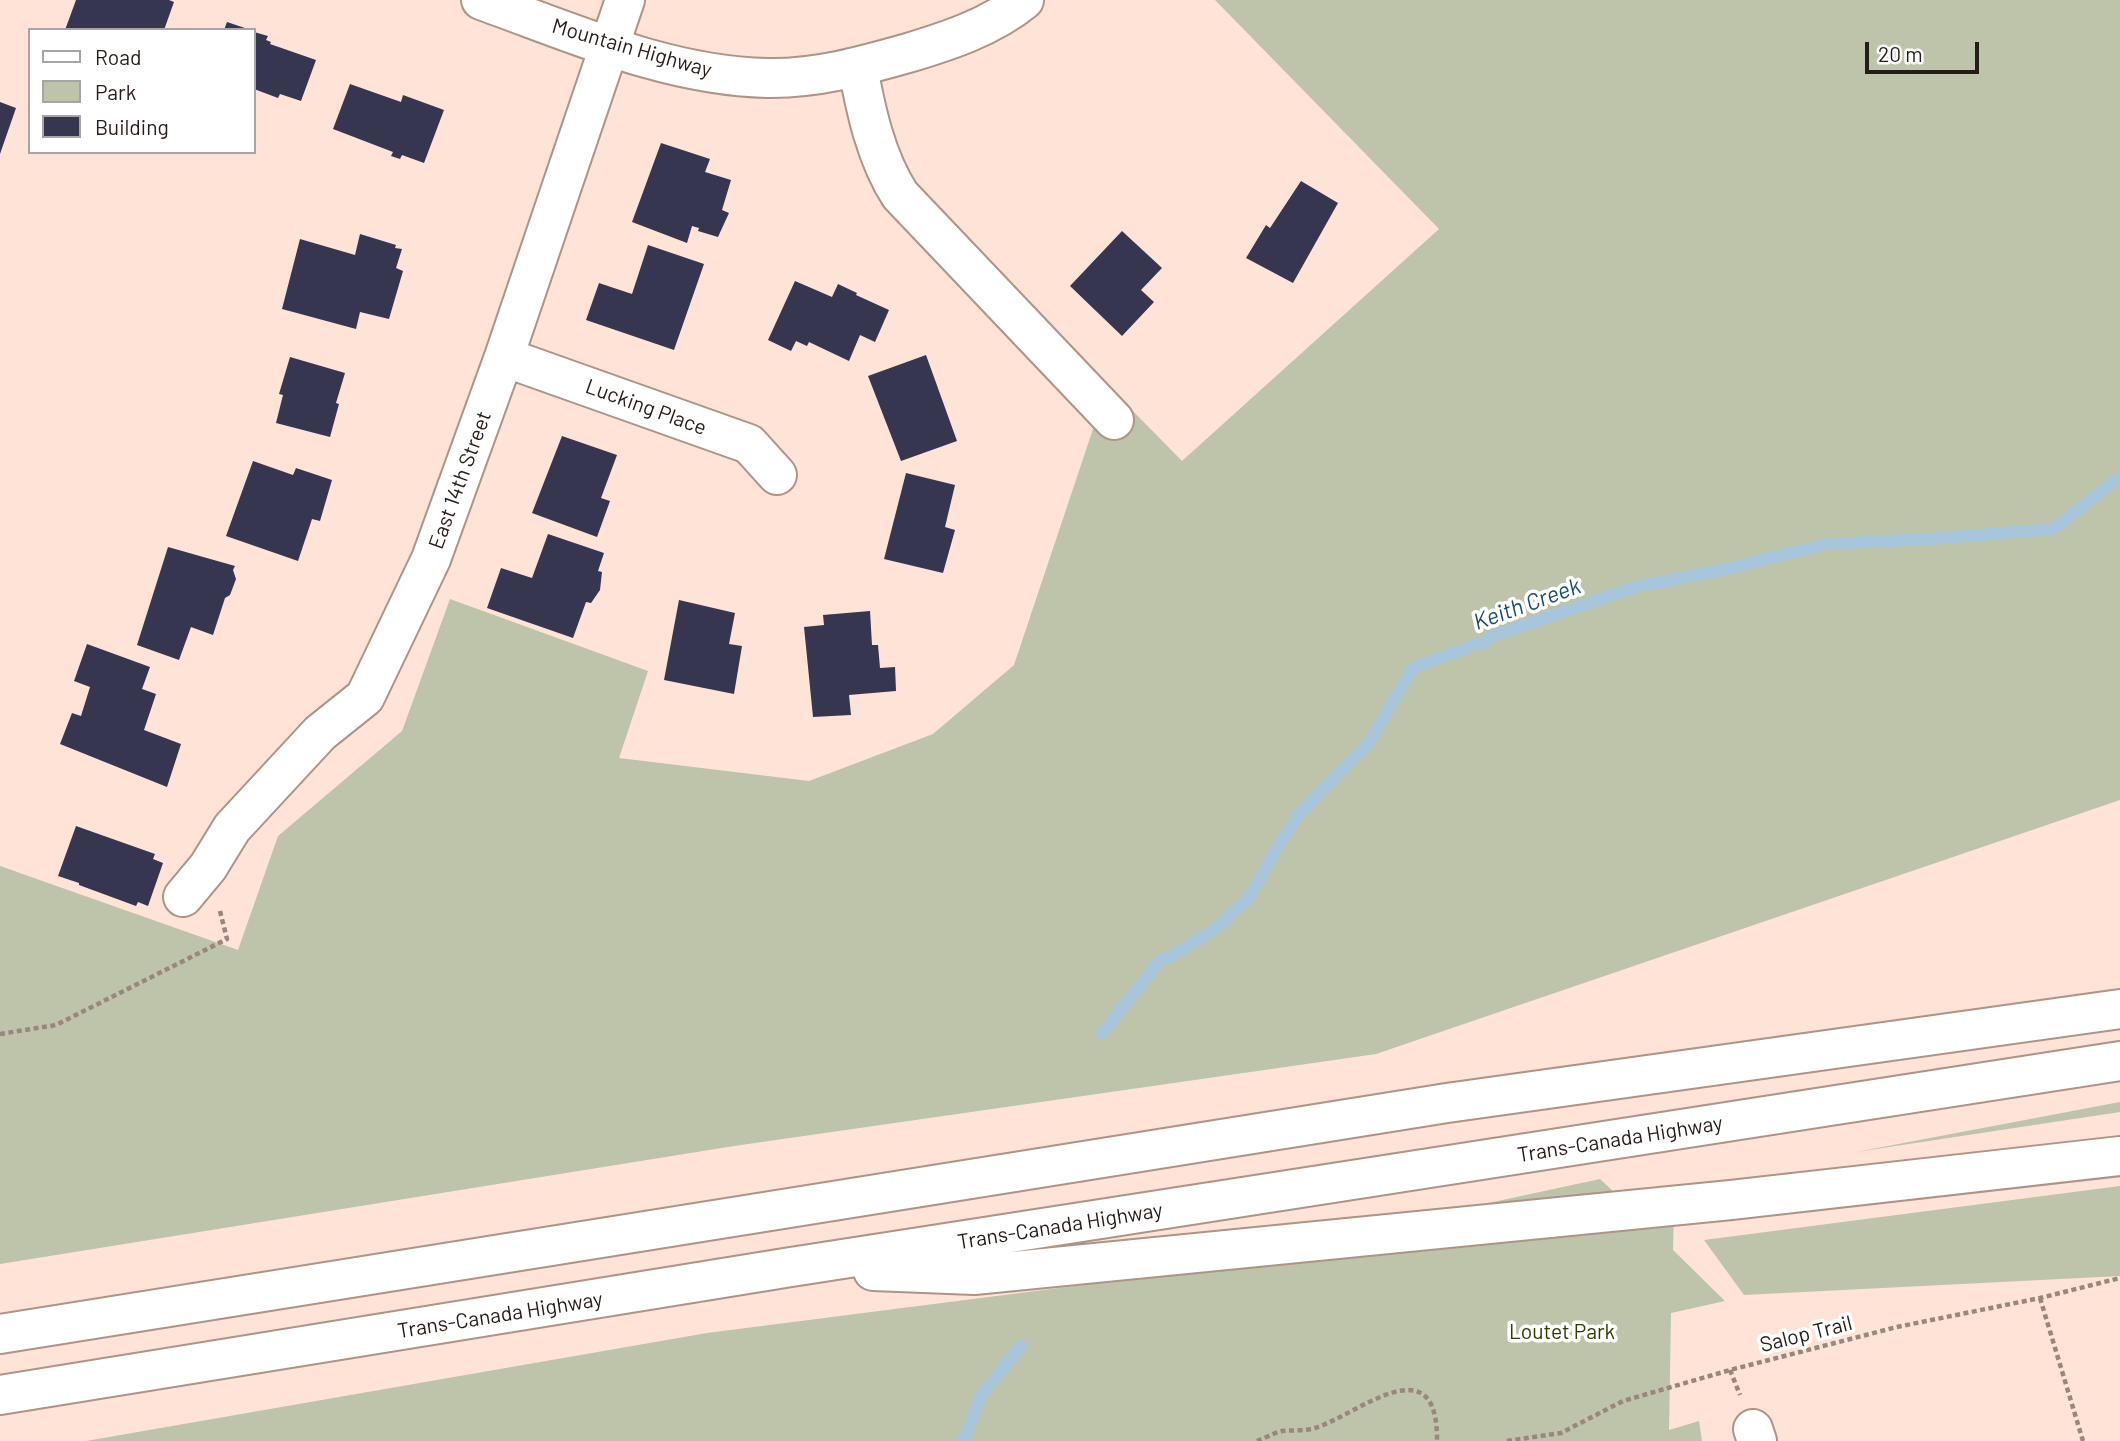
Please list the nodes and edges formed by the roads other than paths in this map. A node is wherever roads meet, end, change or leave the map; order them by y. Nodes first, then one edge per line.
1 (481, 0) edge
2 (625, 0) edge
3 (1024, 0) edge
4 (611, 46) junction
5 (858, 68) junction
6 (504, 357) junction
7 (1114, 420) dead end
8 (776, 475) dead end
9 (183, 897) dead end
10 (2120, 1009) edge
11 (2120, 1062) edge
12 (2120, 1156) edge
13 (791, 1267) junction
14 (0, 1334) edge
15 (0, 1395) edge

1 - 4 main road, Mountain Highway
2 - 4 main road, East 14th Street
3 - 5 main road, Mountain Highway
4 - 5 main road, Mountain Highway
4 - 6 main road, East 14th Street
5 - 7 main road
6 - 8 main road, Lucking Place
6 - 9 main road, East 14th Street
10 - 14 main road
11 - 13 main road, Trans-Canada Highway
12 - 13 main road
13 - 15 main road, Trans-Canada Highway

